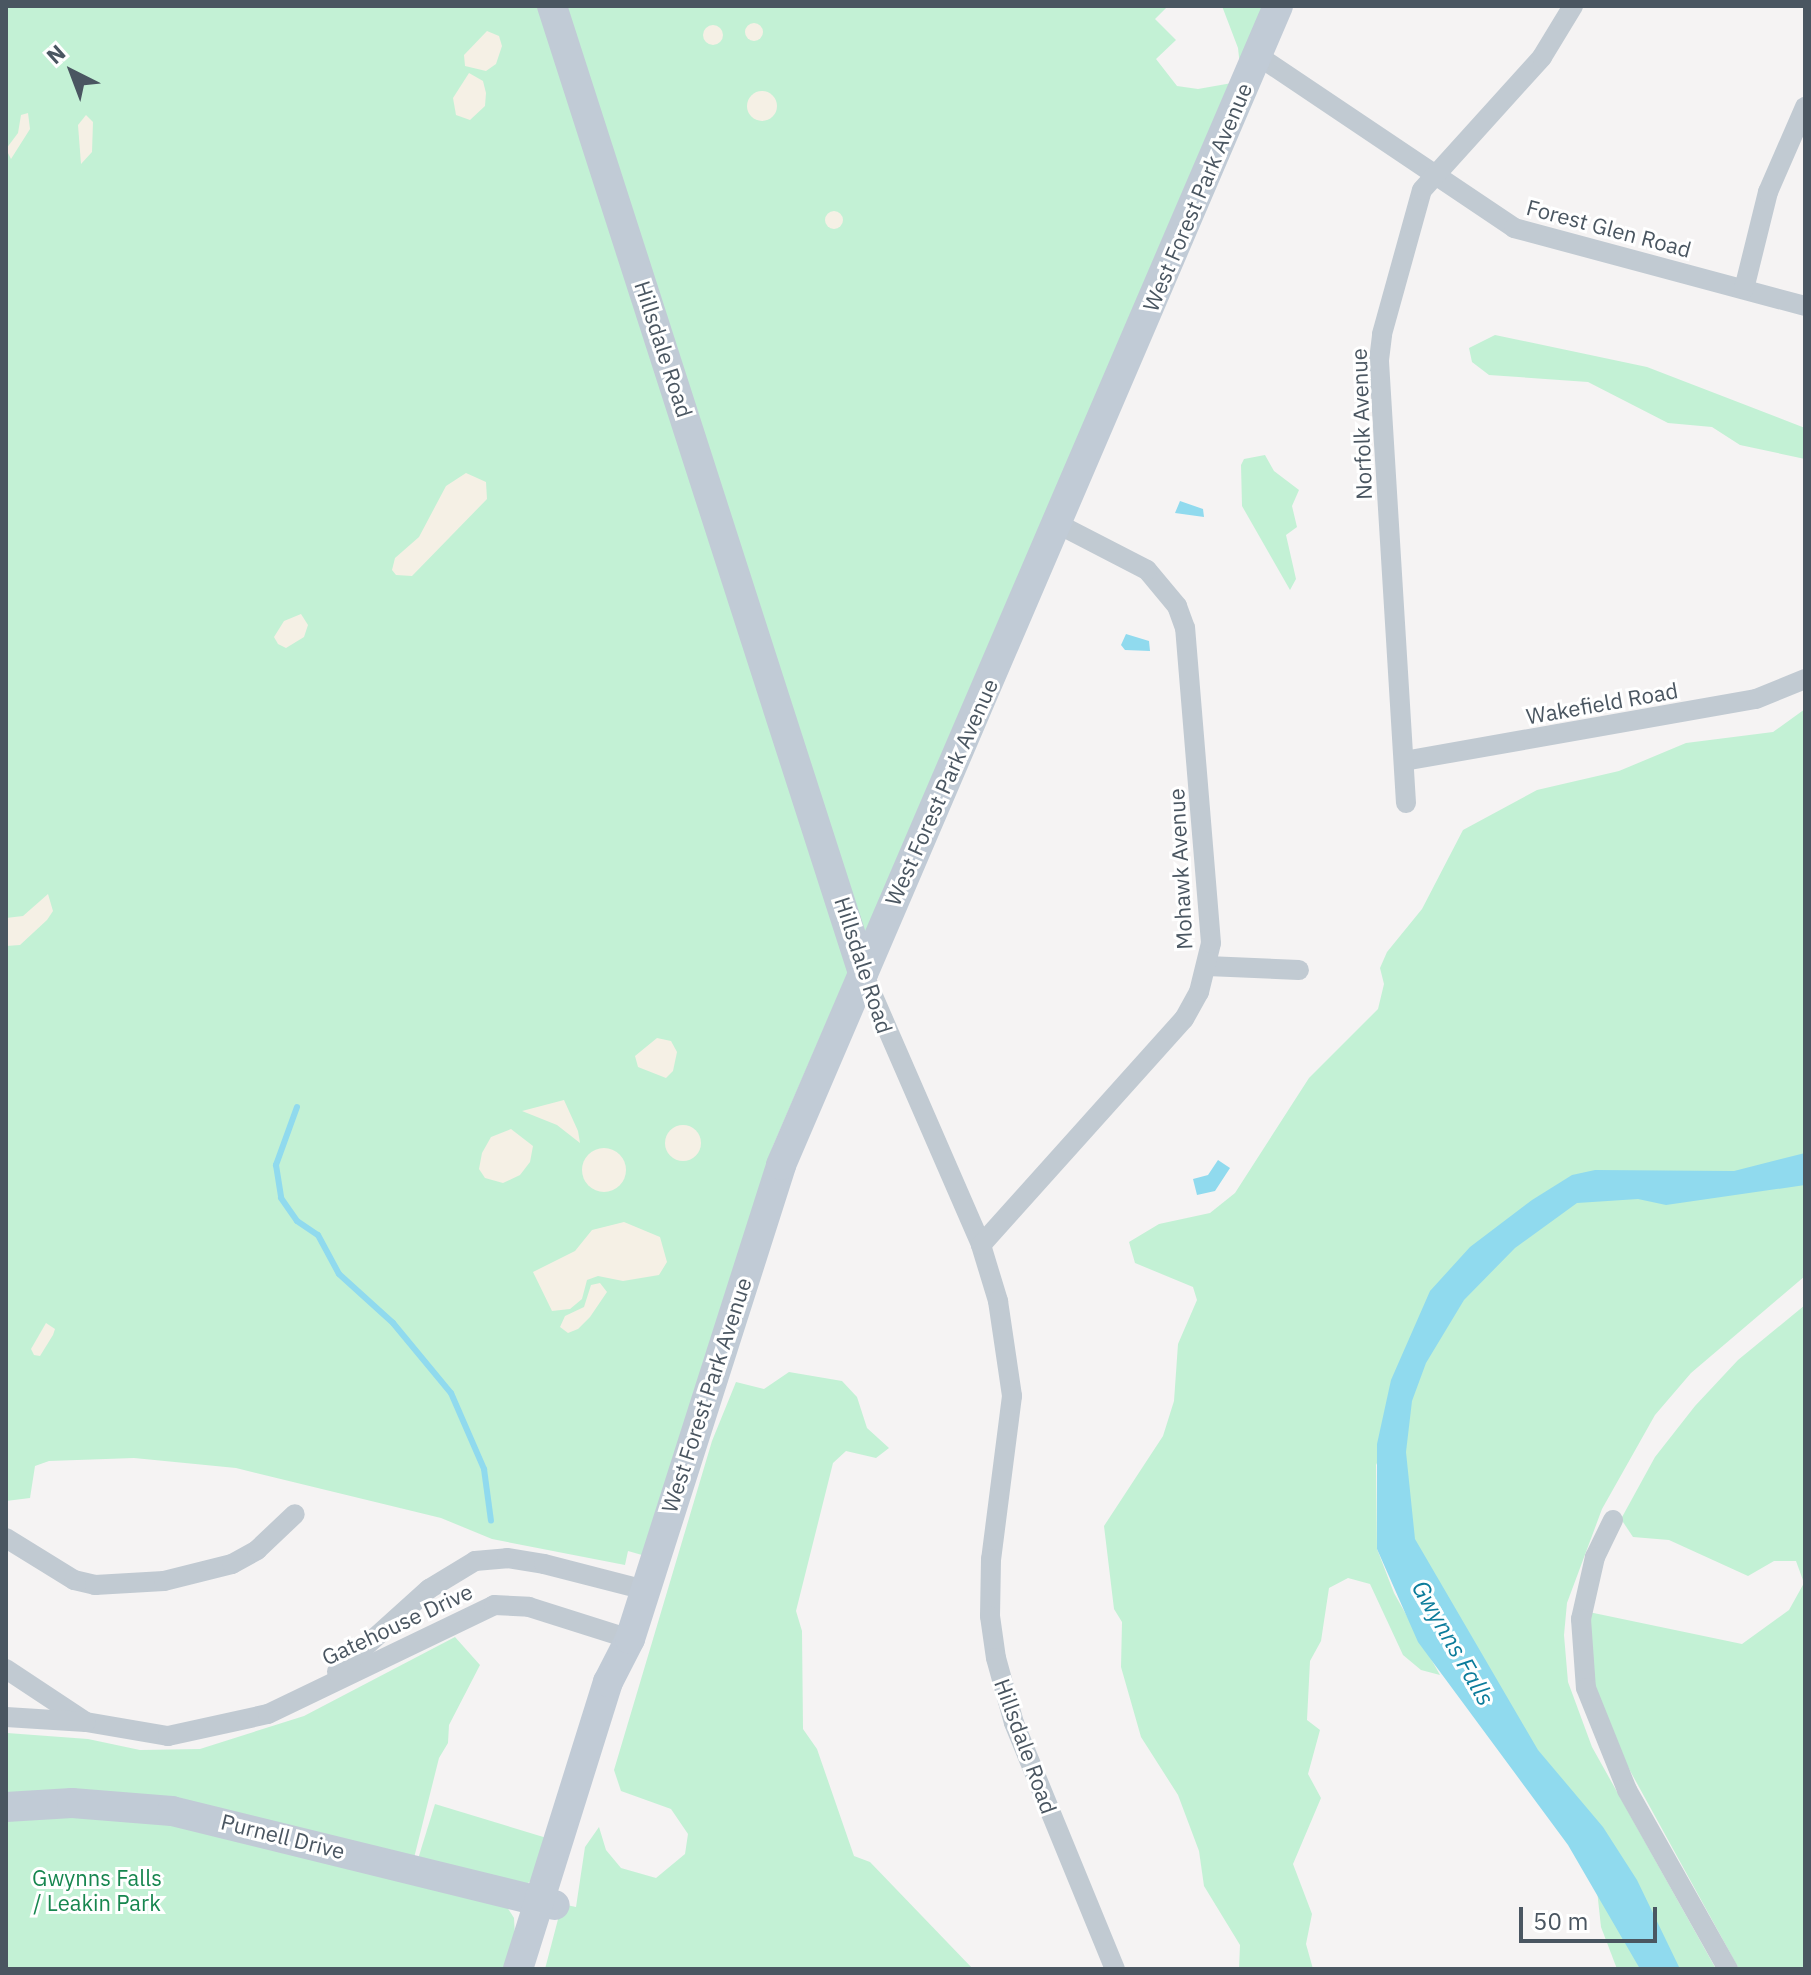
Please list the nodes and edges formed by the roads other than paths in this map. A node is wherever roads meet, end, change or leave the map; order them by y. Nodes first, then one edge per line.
1 (552, 6) edge
2 (1278, 6) edge
3 (1573, 6) edge
4 (1257, 55) junction
5 (1805, 107) edge
6 (1432, 174) junction
7 (1744, 289) junction
8 (1805, 306) edge
9 (1058, 524) junction
10 (1805, 679) edge
11 (1404, 761) junction
12 (1406, 803) dead end
13 (1207, 966) junction
14 (1299, 970) dead end
15 (863, 973) junction
16 (981, 1245) junction
17 (295, 1514) dead end
18 (1613, 1520) dead end
19 (6, 1538) edge
20 (645, 1590) junction
21 (630, 1639) junction
22 (6, 1669) edge
23 (323, 1686) junction
24 (6, 1717) edge
25 (86, 1722) junction
26 (6, 1807) edge
27 (547, 1903) junction
28 (518, 1969) edge
29 (537, 1969) edge
30 (1115, 1969) edge
31 (1728, 1969) edge

1 - 15 main road, Hillsdale Road
2 - 4 main road, West Forest Park Avenue
3 - 6 street, Norfolk Avenue
4 - 6 street, Forest Glen Road
4 - 9 main road, West Forest Park Avenue
5 - 7 street
6 - 7 street, Forest Glen Road
6 - 11 street, Norfolk Avenue
7 - 8 street, Forest Glen Road
9 - 13 street, Mohawk Avenue
9 - 15 main road, West Forest Park Avenue
10 - 11 street, Wakefield Road
11 - 12 street, Norfolk Avenue
13 - 14 street
13 - 16 street, Mohawk Avenue
15 - 16 street, Hillsdale Road
15 - 20 main road, West Forest Park Avenue
16 - 30 street, Hillsdale Road
17 - 19 street
18 - 31 street
20 - 21 main road, West Forest Park Avenue
20 - 23 street, Gatehouse Drive
21 - 23 street, Gatehouse Drive
21 - 27 main road, West Forest Park Avenue
22 - 25 street, Gatehouse Drive
23 - 25 street, Gatehouse Drive
24 - 25 street, Gatehouse Drive
26 - 27 main road, Purnell Drive
27 - 28 main road, West Forest Park Avenue
27 - 29 main road, West Forest Park Avenue

